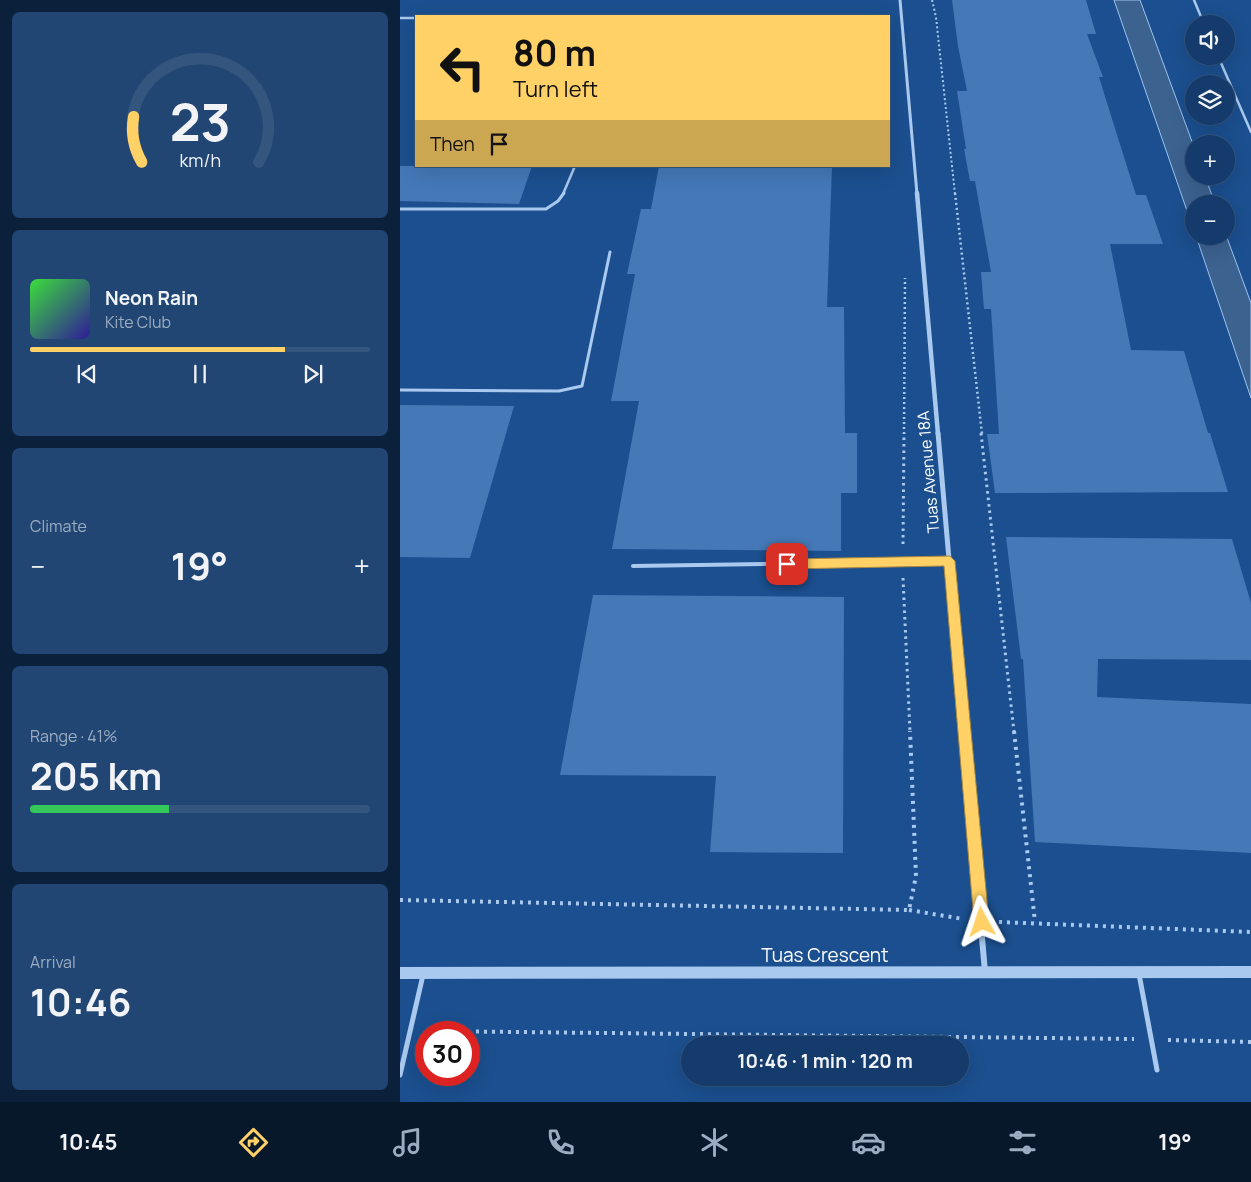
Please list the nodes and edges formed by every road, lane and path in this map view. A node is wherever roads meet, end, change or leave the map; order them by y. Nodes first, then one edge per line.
1 (900, 0) edge
2 (932, 0) edge
3 (1194, 0) edge
4 (1200, 15) edge
5 (400, 18) edge
6 (415, 18) edge
7 (1222, 65) edge
8 (1251, 132) edge
9 (575, 167) edge
10 (400, 209) edge
11 (610, 252) dead end
12 (905, 275) dead end
13 (400, 390) edge
14 (950, 561) junction
15 (903, 563) junction
16 (633, 566) dead end
17 (400, 900) edge
18 (909, 910) junction
19 (982, 922) junction
20 (1034, 922) junction
21 (1251, 932) edge
22 (985, 972) junction
23 (1139, 972) junction
24 (1251, 972) edge
25 (400, 973) edge
26 (423, 973) junction
27 (411, 1031) junction
28 (1152, 1039) junction
29 (1251, 1042) edge
30 (1157, 1070) dead end
31 (400, 1075) edge

1 - 14 street, Tuas Avenue 18A
2 - 20 path
3 - 4 lane
5 - 6 lane
7 - 8 lane
9 - 10 lane
11 - 13 lane
12 - 15 path
14 - 15 lane
14 - 19 street, Tuas Avenue 18A
15 - 16 lane
15 - 18 path
17 - 18 path
18 - 19 path
19 - 20 path
19 - 22 street, Tuas Avenue 18A
20 - 21 path
22 - 23 street, Tuas Crescent
22 - 26 street, Tuas Crescent
23 - 24 street, Tuas Crescent
23 - 28 lane
25 - 26 street, Tuas Crescent
26 - 27 lane
27 - 28 path
27 - 31 lane
28 - 29 path
28 - 30 lane

